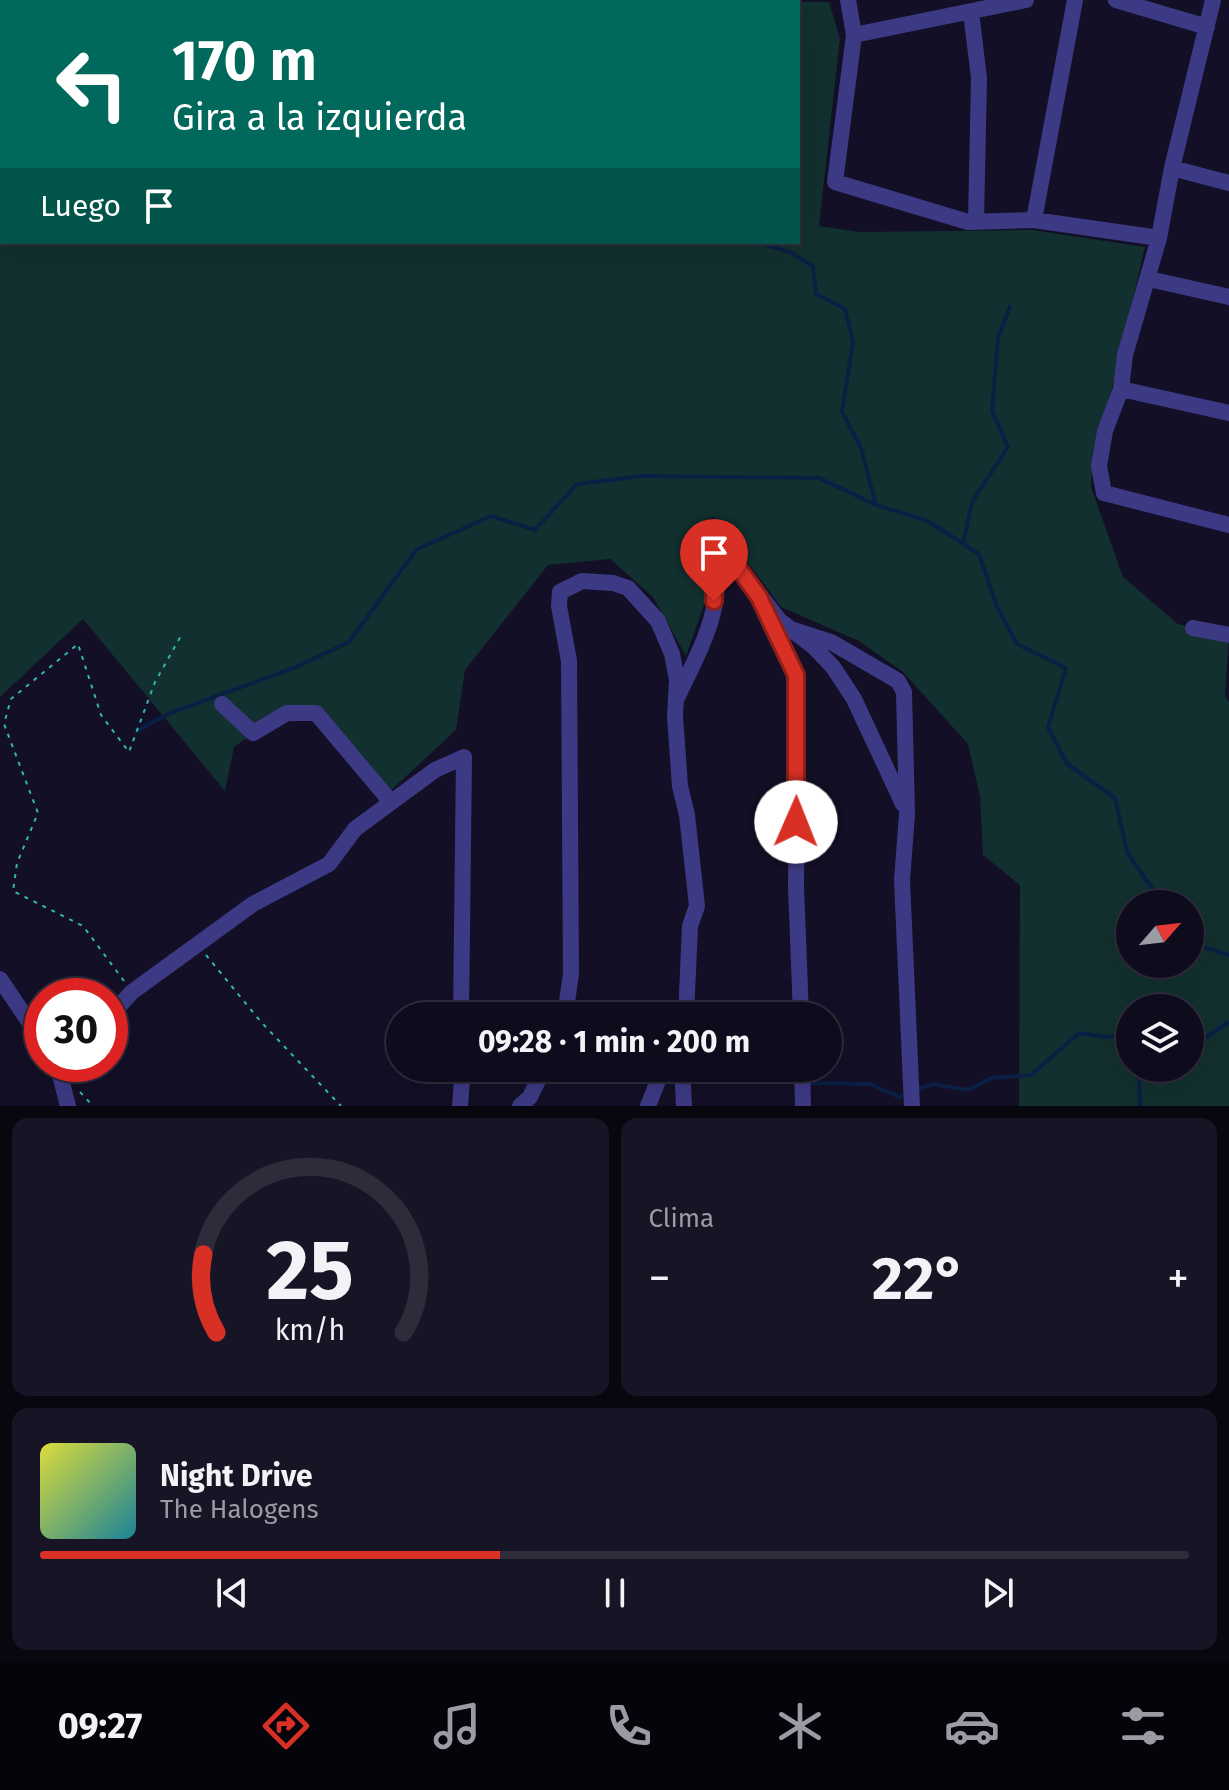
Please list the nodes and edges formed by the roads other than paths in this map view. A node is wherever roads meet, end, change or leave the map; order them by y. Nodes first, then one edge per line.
1 (848, 0) edge
2 (1026, 0) edge
3 (1075, 0) edge
4 (1116, 0) edge
5 (1213, 0) edge
6 (971, 12) junction
7 (1207, 27) junction
8 (854, 35) junction
9 (1172, 168) junction
10 (1229, 183) edge
11 (1034, 220) junction
12 (976, 222) junction
13 (1159, 238) junction
14 (1149, 279) junction
15 (1229, 297) edge
16 (1121, 389) junction
17 (1229, 413) edge
18 (1229, 525) edge
19 (759, 597) junction
20 (1193, 628) dead end
21 (794, 630) junction
22 (1229, 635) edge
23 (676, 701) junction
24 (222, 704) dead end
25 (391, 802) junction
26 (907, 814) junction
27 (0, 979) edge
28 (128, 996) edge
29 (461, 1002) edge
30 (567, 1002) edge
31 (687, 1002) edge
32 (800, 1002) edge
33 (24, 1014) edge
34 (64, 1082) edge
35 (462, 1082) edge
36 (537, 1082) edge
37 (657, 1082) edge
38 (683, 1082) edge
39 (802, 1082) edge
40 (68, 1106) edge
41 (460, 1106) edge
42 (520, 1106) edge
43 (648, 1106) edge
44 (684, 1106) edge
45 (803, 1106) edge
46 (912, 1106) edge

1 - 8 street
2 - 6 street
3 - 11 street
4 - 7 street
5 - 7 street
6 - 8 street
6 - 12 street
7 - 9 street
8 - 12 street
9 - 10 street
9 - 13 street
11 - 12 street
11 - 13 street
13 - 14 street
14 - 15 street
14 - 16 street
16 - 17 street
16 - 18 street
19 - 21 street
19 - 23 street
19 - 32 street
20 - 22 street
21 - 26 street
21 - 26 street
23 - 30 street
23 - 31 street
24 - 25 street
25 - 28 street
25 - 29 street
26 - 46 street
27 - 33 street
34 - 40 street
35 - 41 street
36 - 42 street
37 - 43 street
38 - 44 street
39 - 45 street

